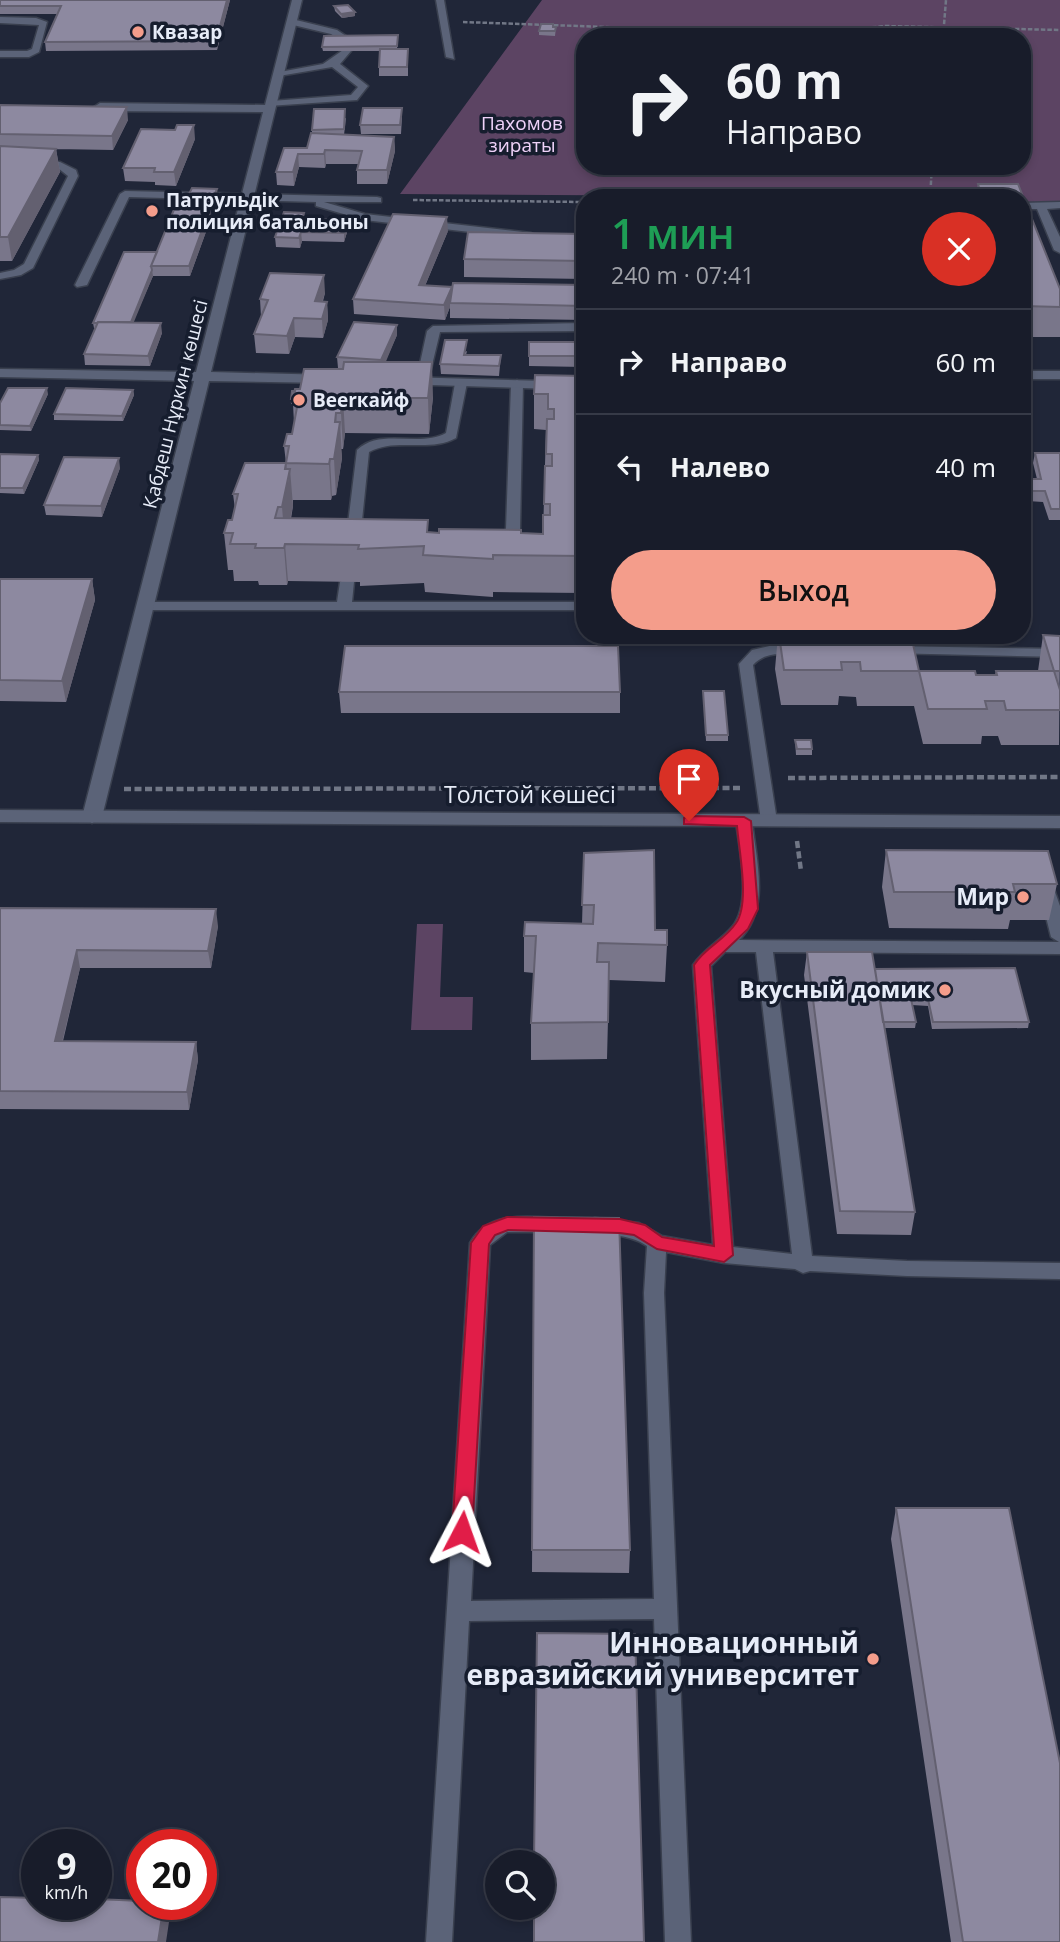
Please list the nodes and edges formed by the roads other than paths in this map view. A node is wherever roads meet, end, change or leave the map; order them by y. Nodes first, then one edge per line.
1 (297, 0) edge
2 (440, 0) edge
3 (0, 20) edge
4 (292, 22) junction
5 (347, 40) edge
6 (346, 51) edge
7 (0, 54) edge
8 (451, 57) dead end
9 (334, 64) junction
10 (279, 73) junction
11 (271, 106) junction
12 (81, 107) edge
13 (0, 163) edge
14 (247, 197) junction
15 (308, 198) junction
16 (377, 200) road end
17 (1041, 205) junction
18 (1060, 205) edge
19 (1031, 206) edge
20 (545, 237) edge
21 (1060, 250) edge
22 (0, 276) edge
23 (81, 285) dead end
24 (576, 327) edge
25 (0, 373) edge
26 (1031, 375) edge
27 (1060, 375) edge
28 (200, 376) junction
29 (352, 380) edge
30 (394, 381) edge
31 (422, 382) junction
32 (461, 383) junction
33 (517, 384) junction
34 (576, 386) edge
35 (477, 542) edge
36 (351, 556) edge
37 (347, 582) edge
38 (145, 606) junction
39 (344, 606) junction
40 (576, 606) edge
41 (813, 649) edge
42 (881, 650) edge
43 (1060, 653) edge
44 (0, 816) edge
45 (92, 817) junction
46 (744, 821) junction
47 (769, 821) junction
48 (1060, 822) edge
49 (1048, 893) edge
50 (1060, 937) edge
51 (724, 946) junction
52 (764, 946) junction
53 (1060, 948) edge
54 (657, 1243) junction
55 (724, 1255) junction
56 (803, 1265) junction
57 (1060, 1271) edge
58 (664, 1609) junction
59 (457, 1611) junction
60 (439, 1942) edge
61 (678, 1942) edge

1 - 4 street, Қабдеш Нұркин көшесі
2 - 8 lane
3 - 7 lane
4 - 5 lane
4 - 10 street, Қабдеш Нұркин көшесі
6 - 9 lane
9 - 10 lane
9 - 11 lane
10 - 11 street, Қабдеш Нұркин көшесі
11 - 12 street
11 - 14 street, Қабдеш Нұркин көшесі
13 - 22 lane
14 - 15 lane
14 - 23 lane
14 - 28 street, Қабдеш Нұркин көшесі
15 - 16 lane
15 - 20 lane
17 - 18 lane
17 - 19 lane
17 - 21 lane
24 - 31 lane
25 - 28 street
26 - 27 lane
28 - 29 street
28 - 38 street, Қабдеш Нұркин көшесі
30 - 31 street
31 - 32 street
32 - 33 street
32 - 36 lane
33 - 34 street
33 - 35 lane
37 - 39 lane
38 - 39 lane
38 - 45 street, Қабдеш Нұркин көшесі
39 - 40 lane
41 - 47 lane
42 - 43 lane
44 - 45 street, Толстой көшесі
45 - 46 street, Толстой көшесі
46 - 47 street, Толстой көшесі
46 - 51 lane
47 - 48 street, Толстой көшесі
49 - 50 lane
51 - 52 lane
51 - 55 lane
52 - 53 lane
52 - 56 lane
54 - 55 lane
54 - 58 lane
54 - 59 lane
55 - 56 lane
56 - 57 lane
58 - 59 lane
58 - 61 lane
59 - 60 lane

